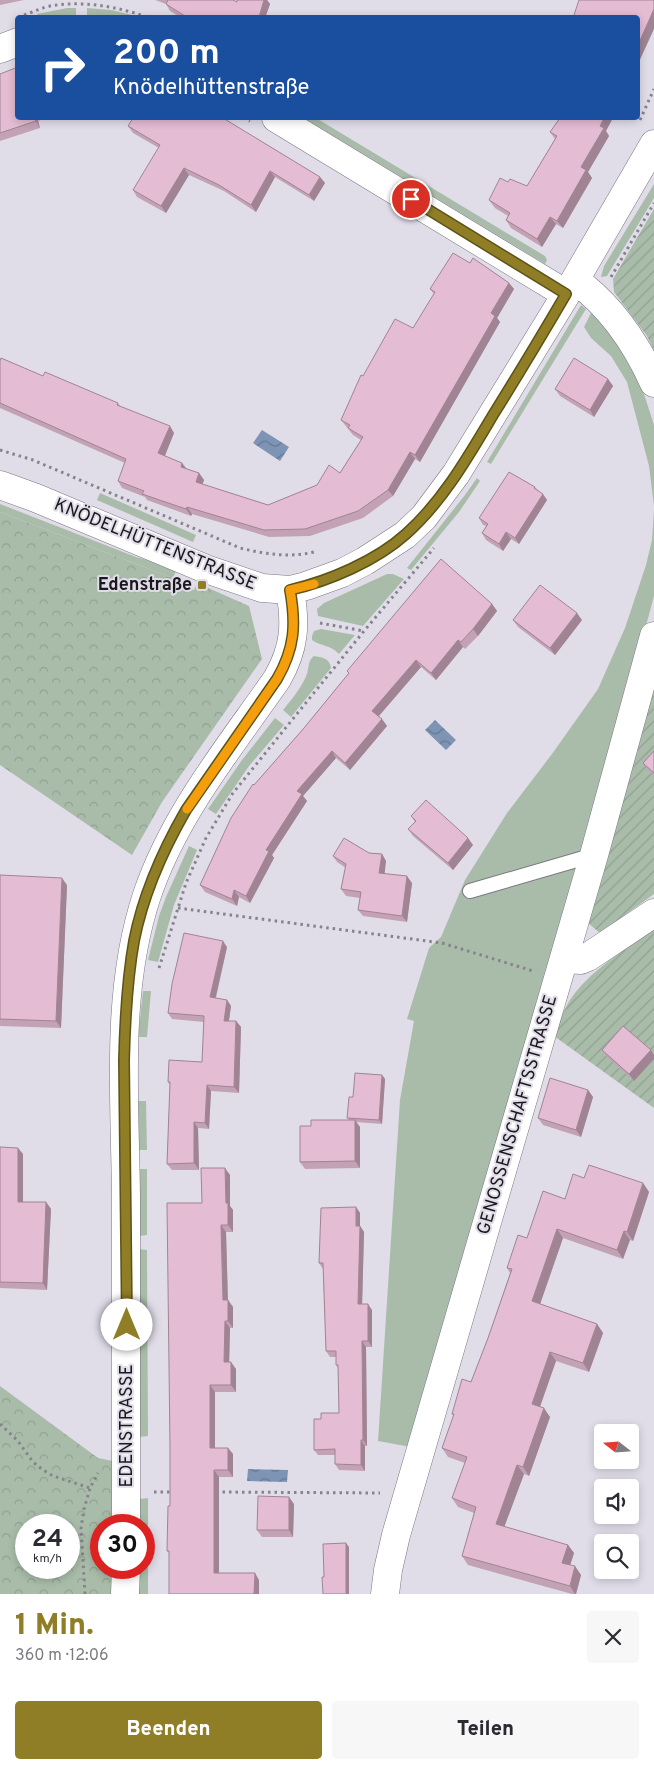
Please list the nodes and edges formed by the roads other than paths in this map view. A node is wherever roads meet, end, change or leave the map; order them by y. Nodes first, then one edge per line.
1 (15, 43) edge
2 (0, 49) edge
3 (279, 120) edge
4 (654, 144) edge
5 (571, 287) junction
6 (654, 383) edge
7 (0, 485) edge
8 (290, 590) junction
9 (654, 636) edge
10 (594, 856) junction
11 (470, 891) dead end
12 (654, 912) edge
13 (561, 969) junction
14 (126, 1514) edge
15 (126, 1579) edge
16 (125, 1594) edge
17 (385, 1594) edge

1 - 2 street
3 - 5 street
4 - 5 street, KNÖDELHÜTTENSTRASSE
5 - 6 street
5 - 8 street, KNÖDELHÜTTENSTRASSE
7 - 8 street, KNÖDELHÜTTENSTRASSE
8 - 14 street, EDENSTRASSE
9 - 10 street, GENOSSENSCHAFTSSTRASSE
10 - 11 lane
10 - 13 street, GENOSSENSCHAFTSSTRASSE
12 - 13 street
13 - 17 street, GENOSSENSCHAFTSSTRASSE
15 - 16 street

